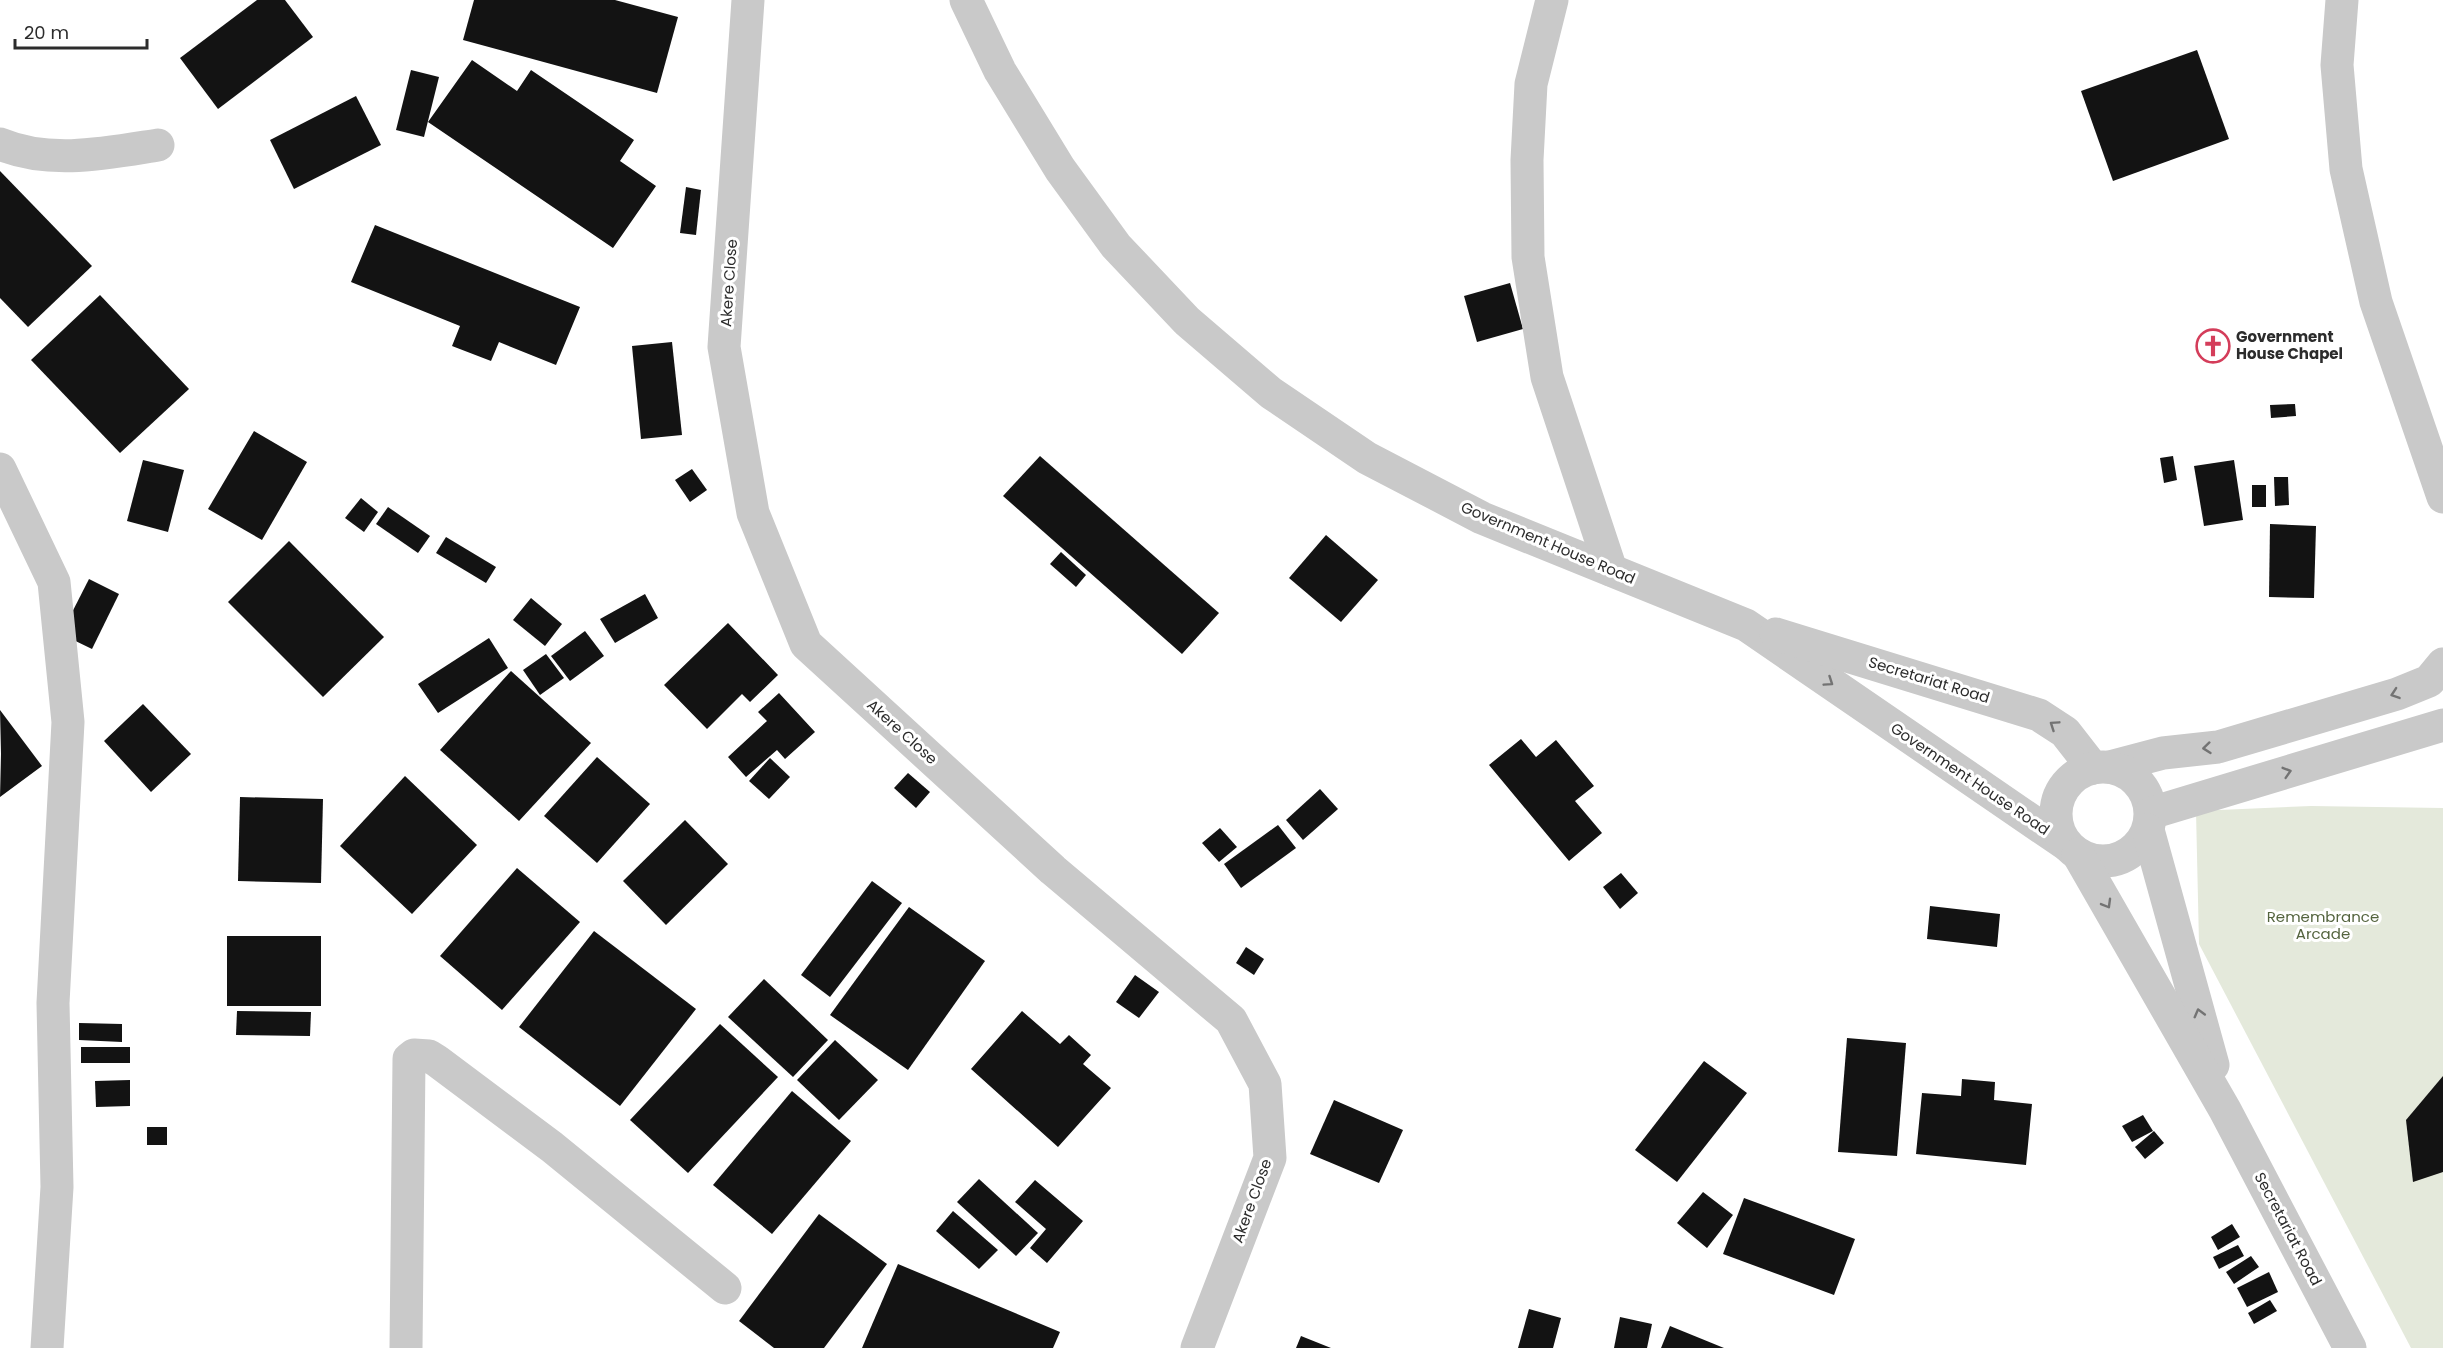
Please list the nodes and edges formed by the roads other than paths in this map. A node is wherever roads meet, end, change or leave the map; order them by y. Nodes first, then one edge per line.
1 (748, 0) edge
2 (966, 0) edge
3 (1552, 0) edge
4 (2342, 0) edge
5 (0, 144) edge
6 (158, 145) dead end
7 (0, 469) edge
8 (2443, 497) edge
9 (1611, 570) junction
10 (1746, 625) junction
11 (2443, 664) edge
12 (2443, 725) edge
13 (2101, 767) junction
14 (2149, 821) junction
15 (2073, 849) junction
16 (2225, 1110) junction
17 (725, 1288) dead end
18 (47, 1348) edge
19 (406, 1348) edge
20 (1197, 1348) edge
21 (2350, 1348) edge

1 - 20 street, Akere Close
2 - 9 street, Government House Road
3 - 9 street
4 - 8 street
5 - 6 street
7 - 18 street
9 - 10 street, Government House Road
13 -> 10 street, Secretariat Road
10 -> 15 street, Government House Road
11 -> 13 street
14 -> 12 street
13 - 14 street
13 - 15 street
14 - 15 street
16 -> 14 street, Secretariat Road
15 -> 16 street, Secretariat Road
16 - 21 street, Secretariat Road
17 - 19 street

